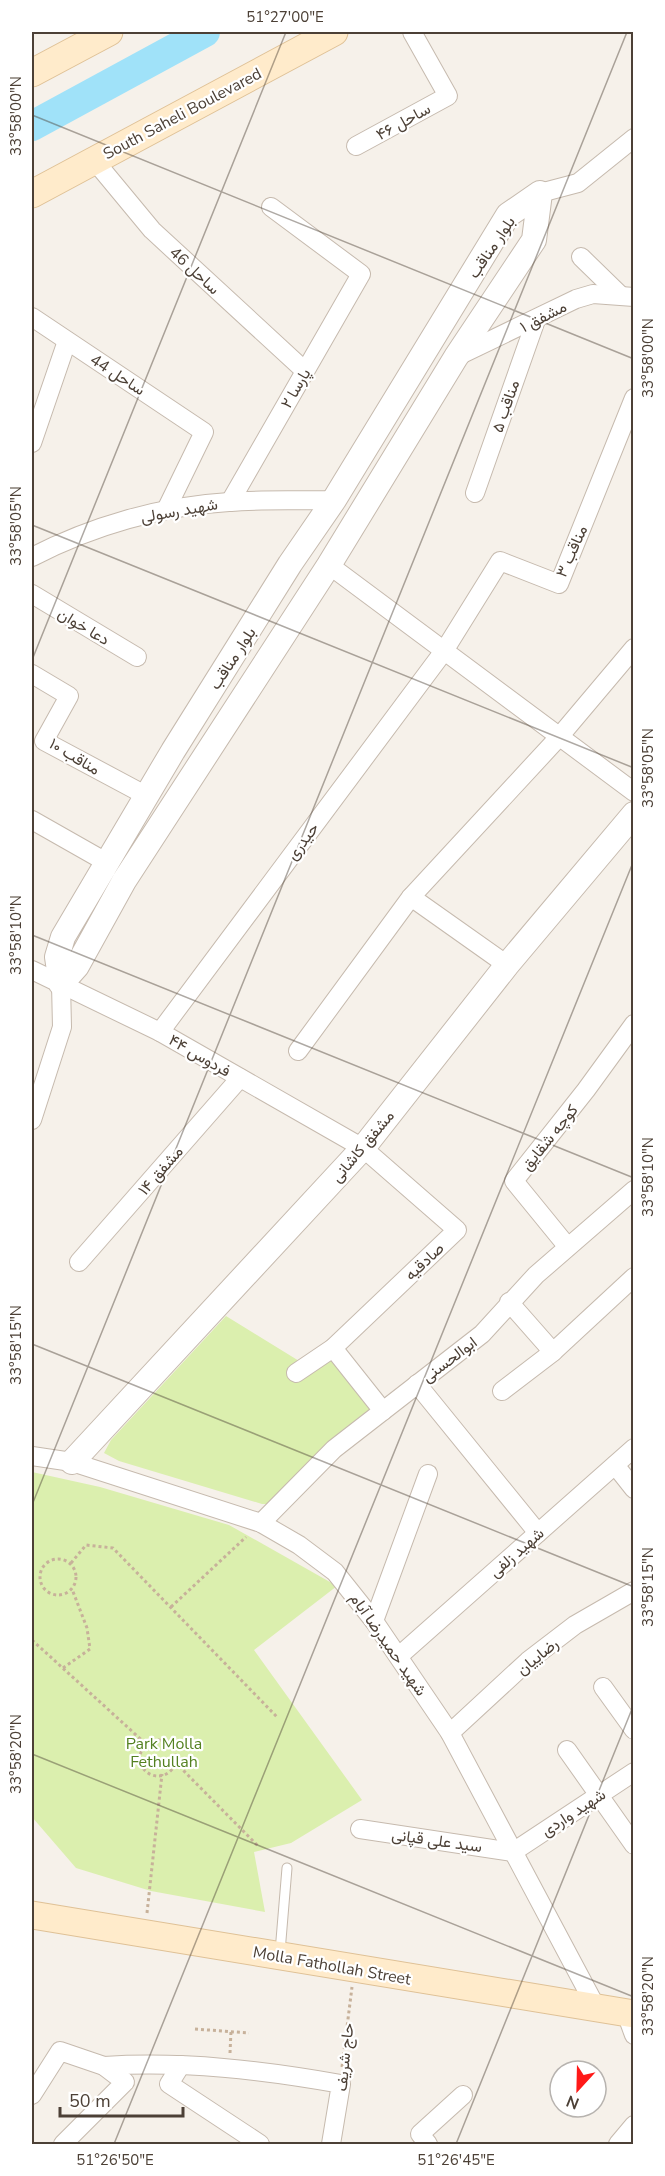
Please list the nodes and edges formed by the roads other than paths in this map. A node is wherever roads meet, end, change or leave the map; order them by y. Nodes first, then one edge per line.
1 (109, 32) edge
2 (334, 32) edge
3 (418, 33) edge
4 (32, 73) edge
5 (633, 138) edge
6 (356, 146) dead end
7 (94, 160) junction
8 (540, 193) junction
9 (32, 194) edge
10 (271, 207) dead end
11 (581, 257) dead end
12 (627, 296) edge
13 (32, 317) edge
14 (536, 320) junction
15 (67, 341) junction
16 (456, 357) junction
17 (305, 371) junction
18 (633, 398) edge
19 (32, 443) edge
20 (475, 493) dead end
21 (334, 500) junction
22 (230, 502) junction
23 (166, 510) junction
24 (32, 557) edge
25 (328, 565) junction
26 (32, 594) edge
27 (633, 648) edge
28 (444, 651) junction
29 (137, 657) dead end
30 (32, 675) edge
31 (559, 737) junction
32 (633, 792) edge
33 (147, 796) junction
34 (633, 814) edge
35 (32, 820) edge
36 (106, 862) junction
37 (411, 897) junction
38 (507, 965) junction
39 (32, 970) edge
40 (61, 984) junction
41 (633, 1024) edge
42 (160, 1032) junction
43 (298, 1051) dead end
44 (240, 1078) junction
45 (32, 1120) edge
46 (363, 1148) junction
47 (633, 1190) edge
48 (567, 1246) junction
49 (79, 1262) dead end
50 (633, 1277) edge
51 (509, 1302) junction
52 (333, 1348) junction
53 (553, 1352) junction
54 (296, 1373) dead end
55 (417, 1384) junction
56 (502, 1391) dead end
57 (383, 1411) junction
58 (633, 1448) edge
59 (32, 1456) edge
60 (72, 1462) junction
61 (615, 1465) junction
62 (428, 1474) dead end
63 (633, 1489) edge
64 (261, 1523) junction
65 (538, 1533) junction
66 (633, 1591) edge
67 (374, 1621) junction
68 (399, 1656) junction
69 (603, 1688) dead end
70 (633, 1730) edge
71 (450, 1733) junction
72 (567, 1750) dead end
73 (633, 1772) edge
74 (599, 1795) junction
75 (360, 1829) dead end
76 (633, 1845) edge
77 (513, 1852) junction
78 (287, 1868) dead end
79 (32, 1915) edge
80 (280, 1956) junction
81 (596, 2007) junction
82 (631, 2020) edge
83 (181, 2065) junction
84 (104, 2066) junction
85 (32, 2093) edge
86 (463, 2095) dead end
87 (633, 2125) edge
88 (63, 2145) edge
89 (260, 2145) edge
90 (331, 2145) edge
91 (428, 2145) edge
92 (618, 2145) edge

1 - 4 main road
2 - 7 main road, South Saheli Boulevared
3 - 6 street, ساحل ۴۶
5 - 8 street
7 - 9 main road, South Saheli Boulevared
7 - 17 street, ساحل 46
8 - 16 street, بلوار مناقب
8 - 21 street, بلوار مناقب
10 - 17 street, پارسا ۲
11 - 12 street
12 - 14 street, مشفق ۱
13 - 15 street, ساحل 44
14 - 16 street, مشفق ۱
14 - 20 street, مناقب ۵
15 - 19 street
15 - 23 street, ساحل 44
16 - 25 street, بلوار مناقب
17 - 22 street, پارسا ۲
18 - 28 street, مناقب ۳
21 - 22 street, شهید رسولی
21 - 33 street, بلوار مناقب
22 - 23 street, شهید رسولی
23 - 24 street, شهید رسولی
25 - 28 street
25 - 40 street, بلوار مناقب
26 - 29 street, دعا خوان
27 - 31 street
28 - 31 street
28 - 42 street, حیدری
30 - 33 street, مناقب ۱۰
31 - 32 street
31 - 37 street
33 - 36 street, بلوار مناقب
34 - 38 street, مشفق کاشانی
35 - 36 street
36 - 40 street, بلوار مناقب
37 - 38 street
37 - 43 street
38 - 46 street, مشفق کاشانی
39 - 40 street, فردوس ۴۴
40 - 42 street, فردوس ۴۴
40 - 45 street
41 - 48 street, کوچه شقایق
42 - 44 street, فردوس ۴۴
44 - 46 street, فردوس ۴۴
44 - 49 street, مشفق ۱۴
46 - 52 street, صادقیه
46 - 60 street, مشفق کاشانی
47 - 48 street, ابوالحسنی
48 - 51 street, ابوالحسنی
50 - 53 street
51 - 53 street
51 - 55 street, ابوالحسنی
52 - 54 street, صادقیه
52 - 57 street
53 - 56 street
55 - 57 street, ابوالحسنی
55 - 65 street
57 - 64 street, ابوالحسنی
58 - 61 street, شهید زلفی
59 - 60 street, شهید حمیدرضا آبام
60 - 64 street, شهید حمیدرضا آبام
61 - 63 street
61 - 65 street, شهید زلفی
62 - 67 street
64 - 67 street, شهید حمیدرضا آبام
65 - 68 street, شهید زلفی
66 - 71 street, رضاییان
67 - 68 street, شهید حمیدرضا آبام
68 - 71 street, شهید حمیدرضا آبام
69 - 70 street
71 - 77 street, شهید حمیدرضا آبام
72 - 74 street
73 - 74 street, شهید واردی
74 - 76 street
74 - 77 street, شهید واردی
75 - 77 street, سید علی قپانی
77 - 81 street, شهید حمیدرضا آبام
78 - 80 lane
79 - 80 main road, Molla Fathollah Street
80 - 81 main road, Molla Fathollah Street
81 - 82 main road, Molla Fathollah Street
83 - 84 street
83 - 89 street
83 - 90 street, حاج شریف
84 - 85 street
84 - 88 street
86 - 91 street
87 - 92 street

